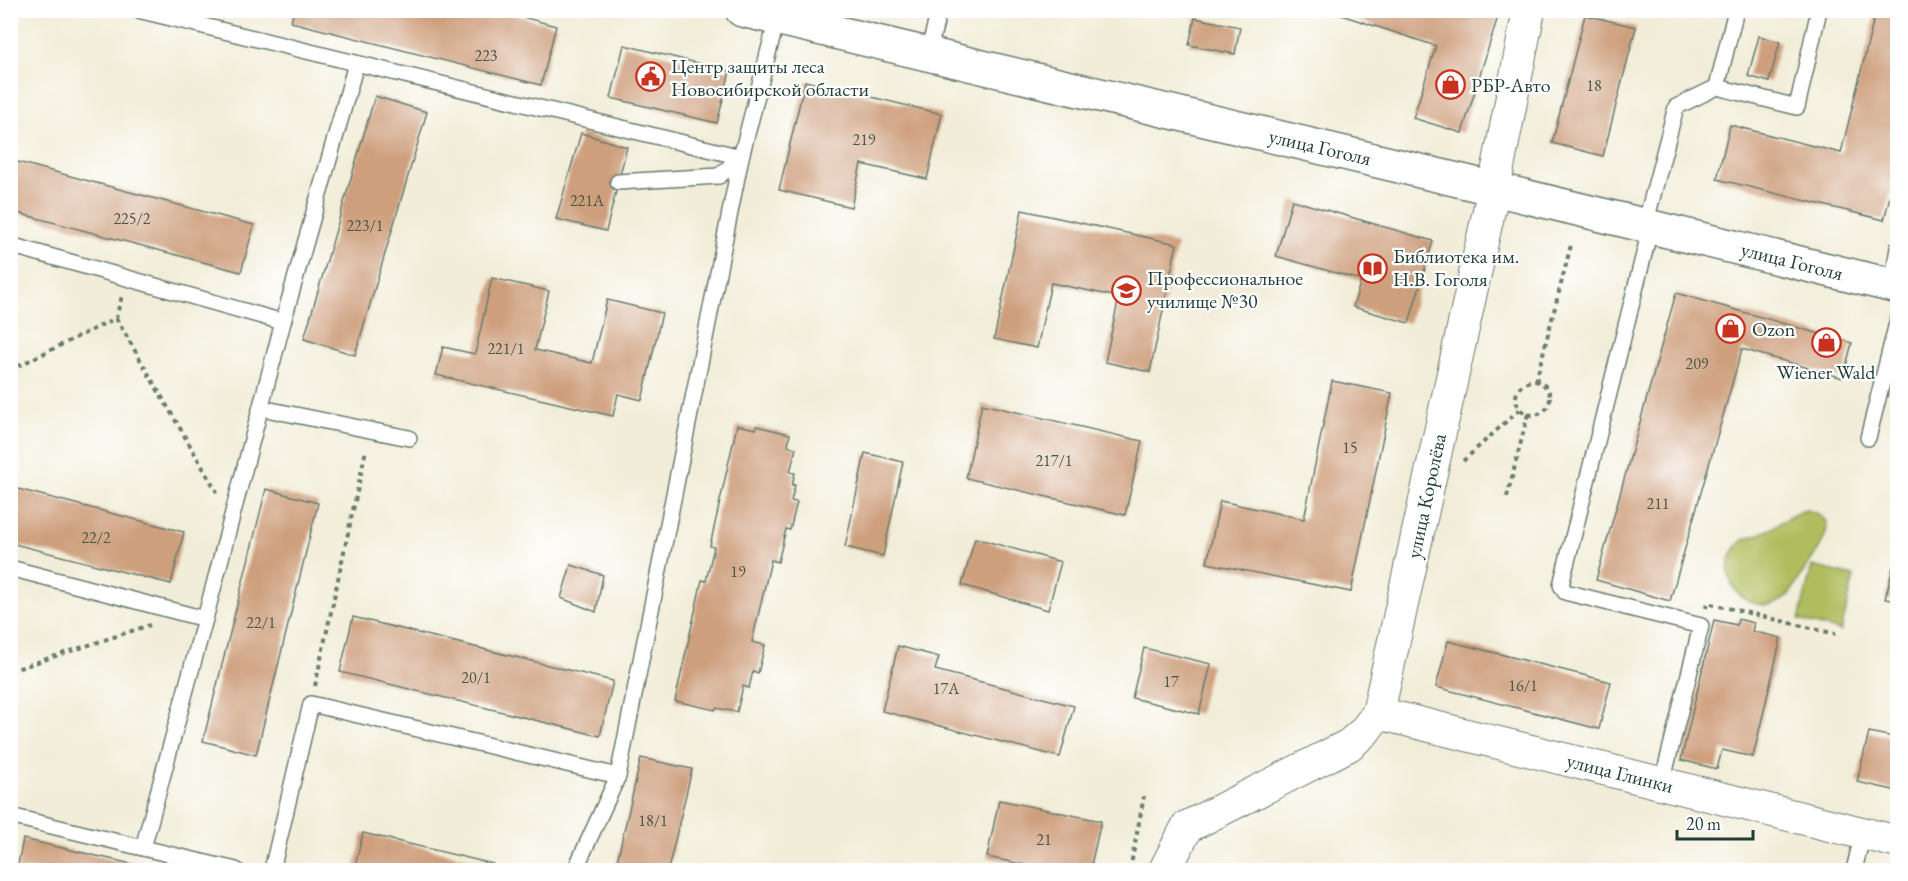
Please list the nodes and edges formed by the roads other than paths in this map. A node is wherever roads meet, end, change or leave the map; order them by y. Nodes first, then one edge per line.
1 (138, 10) edge
2 (939, 10) edge
3 (1529, 10) edge
4 (1736, 10) edge
5 (1819, 10) edge
6 (743, 11) edge
7 (777, 19) junction
8 (928, 54) junction
9 (356, 64) junction
10 (1717, 87) junction
11 (741, 157) junction
12 (618, 182) dead end
13 (1494, 188) junction
14 (1648, 225) junction
15 (10, 245) edge
16 (1898, 248) edge
17 (1895, 286) edge
18 (1898, 319) edge
19 (283, 322) junction
20 (261, 408) junction
21 (409, 438) dead end
22 (1868, 438) dead end
23 (10, 568) edge
24 (205, 619) junction
25 (1378, 713) junction
26 (618, 776) junction
27 (1662, 783) junction
28 (10, 816) edge
29 (1863, 832) junction
30 (1898, 842) edge
31 (143, 848) junction
32 (236, 870) edge
33 (272, 870) edge
34 (575, 870) edge
35 (1165, 870) edge
36 (1854, 870) edge

1 - 9 lane
2 - 8 lane
3 - 13 street, улица Королёва
4 - 10 lane
5 - 10 lane
6 - 7 street, улица Гоголя
7 - 8 street, улица Гоголя
7 - 11 lane
8 - 13 street, улица Гоголя
9 - 11 lane
9 - 19 lane
10 - 14 lane
11 - 12 lane
11 - 26 lane
13 - 14 street, улица Гоголя
13 - 25 street, улица Королёва
14 - 17 street, улица Гоголя
14 - 27 lane
15 - 19 lane
16 - 17 lane
18 - 22 lane
19 - 20 lane
20 - 21 lane
20 - 24 lane
23 - 24 lane
24 - 31 lane
25 - 27 street, улица Глинки
25 - 35 street, улица Королёва
26 - 33 lane
26 - 34 lane
27 - 29 street, улица Глинки
28 - 31 lane
29 - 30 street, улица Глинки
29 - 36 lane
31 - 32 lane

